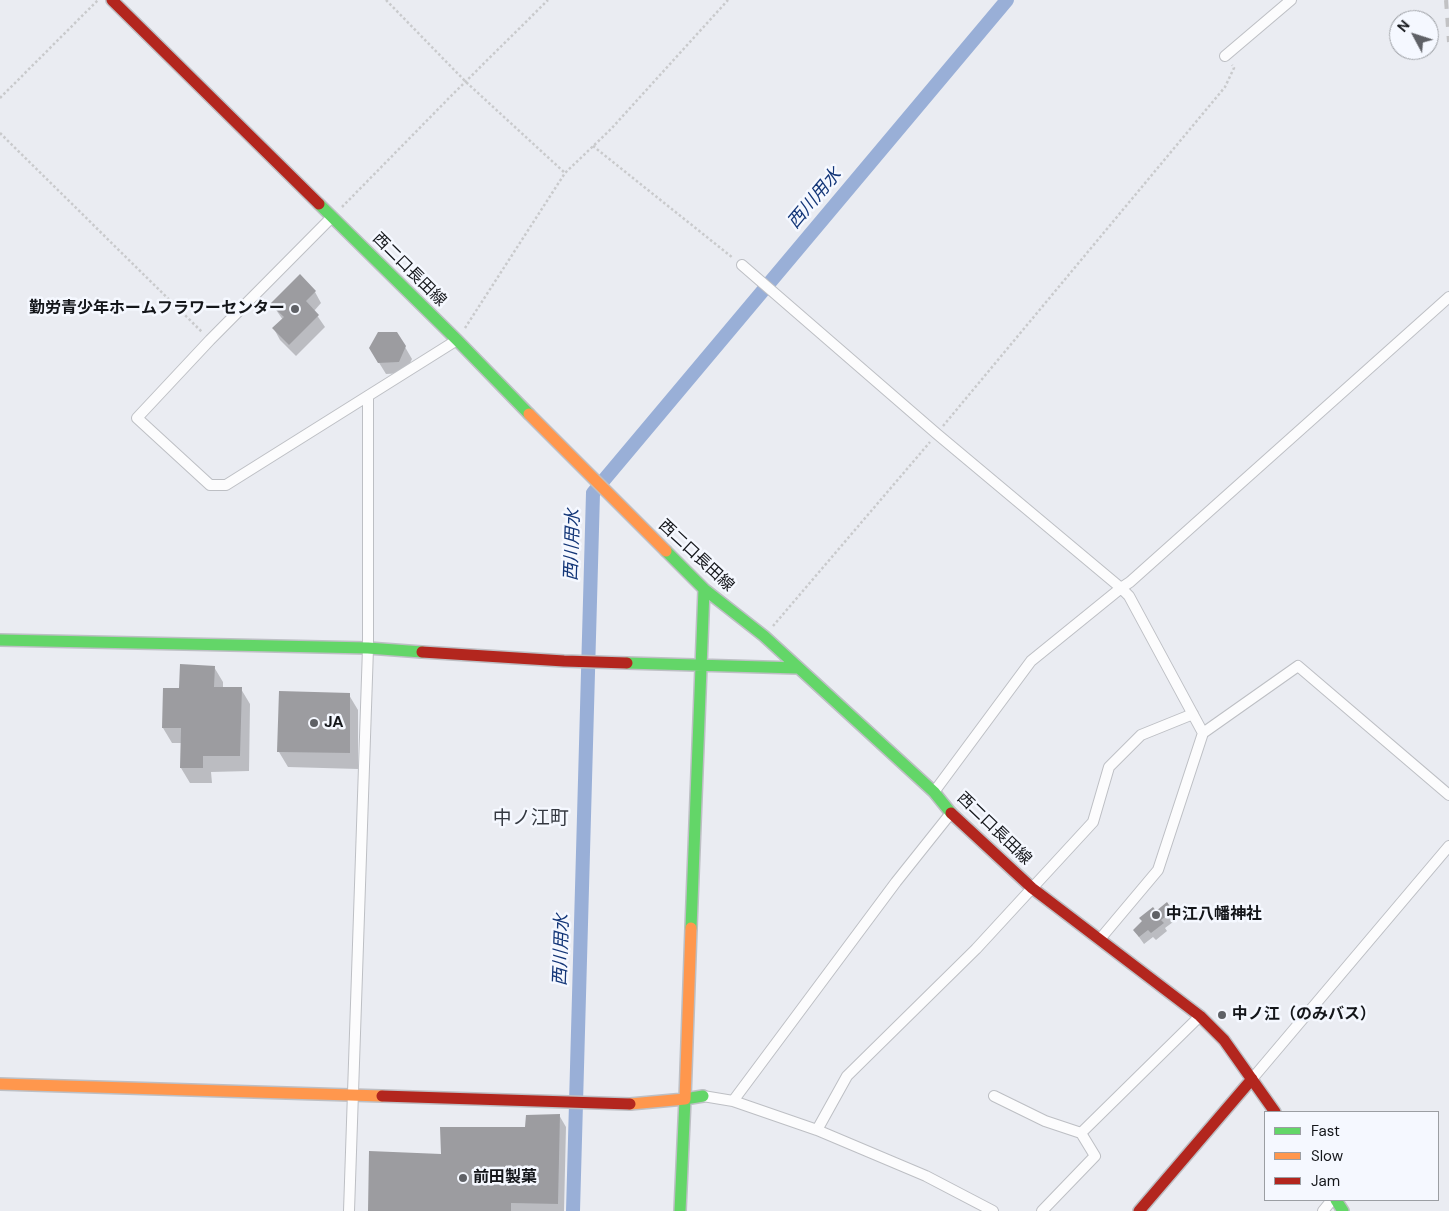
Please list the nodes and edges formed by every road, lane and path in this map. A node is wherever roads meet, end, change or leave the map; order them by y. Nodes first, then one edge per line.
1 (98, 0) edge
2 (112, 0) edge
3 (386, 0) edge
4 (548, 0) edge
5 (728, 0) edge
6 (1291, 0) edge
7 (1225, 56) joint
8 (466, 82) junction
9 (0, 98) edge
10 (0, 133) edge
11 (592, 146) junction
12 (565, 173) junction
13 (332, 216) junction
14 (742, 265) joint
15 (1449, 296) edge
16 (210, 340) junction
17 (458, 340) junction
18 (368, 396) junction
19 (937, 434) junction
20 (1121, 588) junction
21 (704, 589) junction
22 (764, 636) junction
23 (0, 640) edge
24 (368, 648) junction
25 (700, 665) junction
26 (797, 668) junction
27 (1192, 714) junction
28 (1203, 734) junction
29 (934, 792) junction
30 (1449, 796) edge
31 (951, 813) junction
32 (1449, 846) edge
33 (1032, 888) junction
34 (1100, 939) junction
35 (1200, 1016) junction
36 (1252, 1079) junction
37 (0, 1084) edge
38 (352, 1095) junction
39 (703, 1096) joint
40 (994, 1096) dead end
41 (685, 1099) junction
42 (733, 1101) junction
43 (1274, 1111) edge
44 (818, 1130) junction
45 (1081, 1133) junction
46 (1333, 1201) edge
47 (1335, 1201) edge
48 (349, 1211) edge
49 (680, 1211) edge
50 (993, 1211) edge
51 (1042, 1211) edge
52 (1139, 1211) edge
53 (1323, 1211) edge
54 (1343, 1211) edge

1 - 9 path
2 - 13 street, 西二口長田線
3 - 8 path
4 - 8 path
5 - 11 path
6 - 7 street
7 - 19 path
8 - 12 path
8 - 13 path
10 - 16 path
11 - 12 path
11 - 14 path
12 - 17 path
13 - 16 street
13 - 17 street, 西二口長田線
14 - 19 street
15 - 20 street
16 - 18 street
17 - 18 street
17 - 21 street, 西二口長田線
18 - 24 street
19 - 20 street
19 - 22 path
20 - 27 street
20 - 29 street
21 - 22 street, 西二口長田線
21 - 25 street
22 - 26 street, 西二口長田線
23 - 24 street
24 - 25 street
24 - 38 street
25 - 26 street
25 - 41 street
26 - 29 street, 西二口長田線
27 - 28 street
27 - 33 street
28 - 30 street
28 - 34 street
29 - 31 street, 西二口長田線
31 - 33 street, 西二口長田線
31 - 42 street
32 - 36 street
33 - 34 street, 西二口長田線
33 - 44 street
34 - 35 street, 西二口長田線
35 - 36 street, 西二口長田線
35 - 45 street
36 - 43 street, 西二口長田線
36 - 52 street
37 - 38 street
38 - 41 street
38 - 48 street
39 - 41 street
39 - 42 street
40 - 45 street
41 - 49 street
42 - 44 street
44 - 50 street
45 - 51 street
46 - 53 street
47 - 54 street

